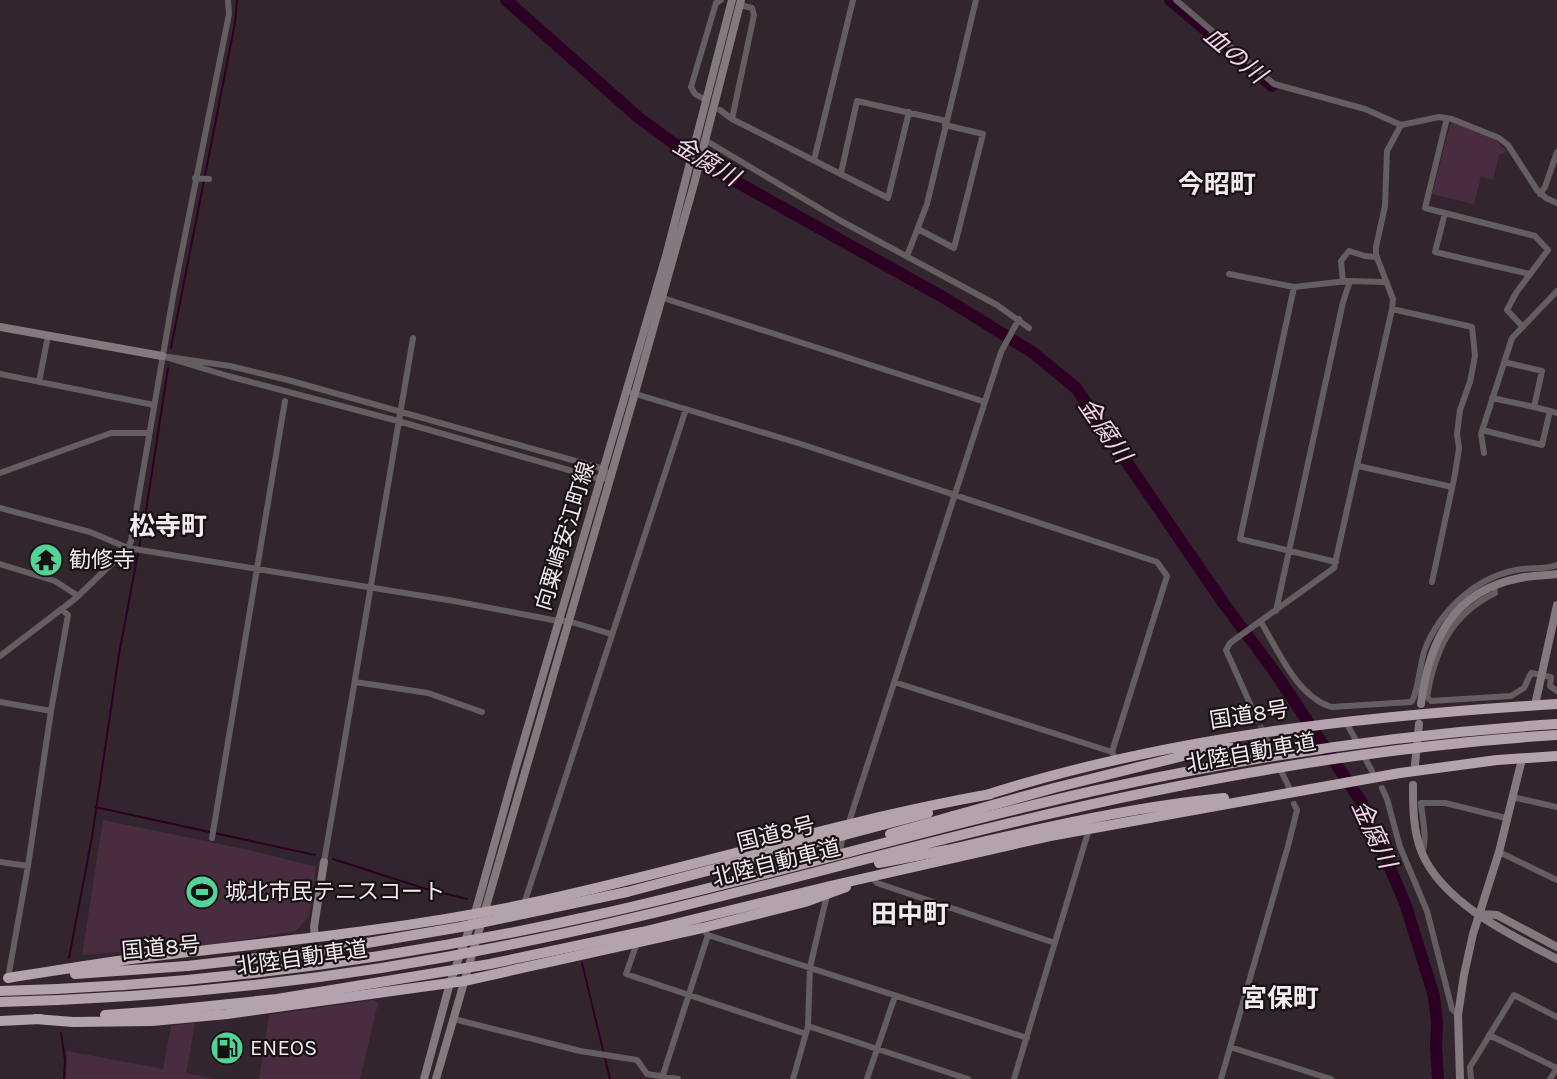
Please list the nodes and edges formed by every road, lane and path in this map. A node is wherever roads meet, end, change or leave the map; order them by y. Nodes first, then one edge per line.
1 (228, 0) edge
2 (721, 0) edge
3 (853, 0) edge
4 (976, 0) edge
5 (1176, 0) edge
6 (736, 2) edge
7 (702, 98) dead end
8 (720, 110) dead end
9 (909, 112) junction
10 (1447, 118) junction
11 (732, 119) junction
12 (945, 123) junction
13 (1401, 124) junction
14 (702, 137) junction
15 (1557, 152) edge
16 (814, 160) junction
17 (841, 173) junction
18 (196, 178) junction
19 (209, 180) dead end
20 (1540, 194) junction
21 (1557, 203) edge
22 (1445, 213) junction
23 (918, 229) junction
24 (907, 256) junction
25 (1377, 257) junction
26 (1229, 274) dead end
27 (1530, 274) junction
28 (1346, 282) junction
29 (1386, 282) junction
30 (1294, 287) junction
31 (1557, 291) edge
32 (658, 297) junction
33 (1392, 309) junction
34 (1019, 321) junction
35 (0, 327) edge
36 (1523, 327) junction
37 (1029, 328) dead end
38 (48, 336) junction
39 (413, 338) dead end
40 (162, 356) junction
41 (1504, 362) junction
42 (0, 374) edge
43 (39, 382) junction
44 (631, 392) junction
45 (1492, 398) junction
46 (285, 401) dead end
47 (985, 402) junction
48 (154, 405) junction
49 (1534, 407) junction
50 (686, 409) junction
51 (400, 410) junction
52 (1553, 412) edge
53 (398, 421) junction
54 (1482, 430) junction
55 (149, 433) junction
56 (1484, 453) dead end
57 (1358, 466) junction
58 (604, 469) junction
59 (0, 473) edge
60 (611, 477) junction
61 (600, 479) junction
62 (1452, 487) junction
63 (954, 495) junction
64 (0, 508) edge
65 (134, 549) junction
66 (1288, 551) junction
67 (1336, 562) junction
68 (0, 564) edge
69 (1557, 565) edge
70 (258, 568) junction
71 (1557, 574) edge
72 (1432, 582) dead end
73 (1498, 582) junction
74 (371, 587) junction
75 (78, 596) junction
76 (1557, 605) edge
77 (62, 609) junction
78 (1276, 611) junction
79 (563, 621) junction
80 (1259, 623) junction
81 (611, 634) junction
82 (0, 656) edge
83 (1542, 675) junction
84 (355, 682) junction
85 (894, 682) junction
86 (1557, 691) edge
87 (0, 702) edge
88 (1421, 704) dead end
89 (1557, 704) edge
90 (1535, 705) junction
91 (51, 711) junction
92 (482, 712) dead end
93 (1256, 717) tunnel mouth
94 (1419, 724) dead end
95 (1557, 724) edge
96 (1348, 726) dead end
97 (1250, 734) junction
98 (1557, 735) edge
99 (1266, 739) tunnel mouth
100 (1114, 756) junction
101 (1557, 756) edge
102 (1522, 759) junction
103 (1415, 765) dead end
104 (1372, 771) dead end
105 (1413, 785) dead end
106 (1289, 787) dead end
107 (1382, 788) dead end
108 (1312, 790) junction
109 (991, 794) junction
110 (1512, 797) junction
111 (1294, 804) dead end
112 (1557, 807) edge
113 (1506, 818) junction
114 (848, 825) junction
115 (1089, 828) junction
116 (212, 834) dead end
117 (843, 837) junction
118 (1499, 852) junction
119 (1422, 853) junction
120 (0, 862) edge
121 (324, 862) joint
122 (28, 866) junction
123 (767, 873) junction
124 (871, 877) junction
125 (1557, 880) edge
126 (829, 890) junction
127 (734, 894) junction
128 (524, 904) junction
129 (479, 912) junction
130 (1479, 914) junction
131 (705, 931) junction
132 (315, 938) junction
133 (637, 943) junction
134 (1055, 943) junction
135 (1557, 947) edge
136 (1557, 959) edge
137 (810, 967) junction
138 (4, 978) edge
139 (464, 981) junction
140 (450, 983) junction
141 (0, 991) edge
142 (689, 996) junction
143 (895, 996) junction
144 (0, 1002) edge
145 (1458, 1015) junction
146 (1557, 1017) edge
147 (35, 1019) junction
148 (454, 1019) junction
149 (0, 1024) edge
150 (808, 1026) junction
151 (806, 1034) junction
152 (1489, 1035) junction
153 (1027, 1038) junction
154 (1230, 1047) junction
155 (878, 1050) junction
156 (662, 1078) edge
157 (424, 1079) edge
158 (436, 1079) edge
159 (678, 1079) edge
160 (794, 1079) edge
161 (867, 1079) edge
162 (968, 1079) edge
163 (1014, 1079) edge
164 (1221, 1079) edge
165 (1331, 1079) edge
166 (1460, 1079) edge
167 (1471, 1079) edge
168 (1550, 1079) edge

1 - 18 street
2 - 6 street
2 - 7 street
3 - 16 street
4 - 12 street
5 - 13 street
6 - 11 street
6 - 14 main road, 向粟崎安江町線
8 - 11 street
9 - 12 street
9 - 17 street
9 - 17 street
10 - 13 street
10 - 20 street
10 - 22 street
11 - 16 street
12 - 23 street
12 - 23 street
13 - 25 street
14 - 24 street
14 - 32 main road, 向粟崎安江町線
15 - 20 street
16 - 17 street
18 - 19 street
18 - 40 street
20 - 21 street
22 - 27 street
22 - 27 street
23 - 24 street
24 - 34 street
25 - 28 street
25 - 29 street
26 - 30 street
27 - 36 street
28 - 29 street
28 - 30 street
28 - 66 street
29 - 33 street
30 - 66 street
31 - 36 street
32 - 44 main road, 向粟崎安江町線
32 - 47 street
33 - 57 street
33 - 62 street
34 - 37 street
34 - 47 street
35 - 38 main road
36 - 41 street
38 - 40 main road
38 - 43 street
39 - 51 street
40 - 48 street
40 - 51 street
40 - 53 street
41 - 45 street
41 - 49 street
42 - 43 street
43 - 48 street
44 - 50 street
44 - 58 main road, 向粟崎安江町線
44 - 60 main road, 向粟崎安江町線
45 - 49 street
45 - 54 street
46 - 70 street
47 - 63 street
48 - 55 street
49 - 52 street
50 - 63 street
50 - 81 street
51 - 53 street
51 - 58 street
52 - 54 street
53 - 61 street
53 - 74 street
54 - 56 street
55 - 59 street
55 - 65 street
57 - 62 street
57 - 67 street
58 - 60 street
58 - 61 main road, 向粟崎安江町線
60 - 61 street
60 - 79 main road, 向粟崎安江町線
61 - 79 main road, 向粟崎安江町線
62 - 72 street
63 - 85 street
63 - 100 street
64 - 65 street
65 - 70 street
65 - 75 street
66 - 67 street
66 - 78 street
67 - 78 street
68 - 75 street
69 - 73 street
70 - 74 street
70 - 116 street
71 - 73 main road
73 - 80 street
73 - 83 street
73 - 88 main road
74 - 79 street
74 - 84 street
75 - 77 street
76 - 83 main road
77 - 82 street
77 - 91 street
78 - 80 street
79 - 81 street
79 - 129 main road, 向粟崎安江町線
80 - 93 street
81 - 128 street
83 - 86 street
83 - 90 main road
84 - 92 street
84 - 121 street
85 - 100 street
85 - 114 street
87 - 91 street
89 - 90 highway, 国道8号
90 - 97 highway, 国道8号
91 - 122 street
94 - 103 main road
95 - 123 highway, 北陸自動車道, bridge
96 - 104 street
97 - 100 highway, 国道8号
97 - 123 highway, bridge
98 - 127 highway, 北陸自動車道, bridge
99 - 106 street
100 - 109 highway, 国道8号
101 - 102 highway
102 - 108 highway
102 - 110 main road
105 - 119 main road
107 - 145 street
108 - 115 highway
108 - 127 highway, bridge
109 - 114 highway
109 - 117 highway, 国道8号
110 - 112 street
110 - 113 main road
111 - 154 street
113 - 118 main road
113 - 119 street
114 - 128 highway
115 - 124 highway
115 - 134 street
117 - 126 street
117 - 138 highway, 国道8号, bridge
118 - 125 street
118 - 130 main road
119 - 130 main road
120 - 122 street
121 - 132 main road
122 - 138 street
123 - 141 highway, 北陸自動車道, bridge
124 - 126 highway
124 - 134 street
126 - 131 highway
126 - 137 street
126 - 147 highway, bridge
127 - 144 highway, 北陸自動車道, bridge
128 - 129 highway
129 - 132 highway
129 - 139 main road, 向粟崎安江町線
129 - 140 main road, 向粟崎安江町線
130 - 135 main road
130 - 136 main road
130 - 145 main road
131 - 133 highway
131 - 137 street
131 - 142 street
132 - 138 highway
133 - 139 highway
133 - 142 street
134 - 153 street
137 - 143 street
137 - 150 street
139 - 140 highway
139 - 148 main road, 向粟崎安江町線
140 - 147 highway
140 - 157 main road, 向粟崎安江町線
142 - 151 street
142 - 156 street
143 - 153 street
143 - 155 street
145 - 166 main road
146 - 152 street
147 - 149 highway
148 - 156 street
148 - 158 main road, 向粟崎安江町線
150 - 151 street
150 - 155 street
151 - 160 street
152 - 167 street
152 - 168 street
153 - 163 street
154 - 164 street
154 - 165 street
155 - 161 street
155 - 162 street
156 - 159 street

